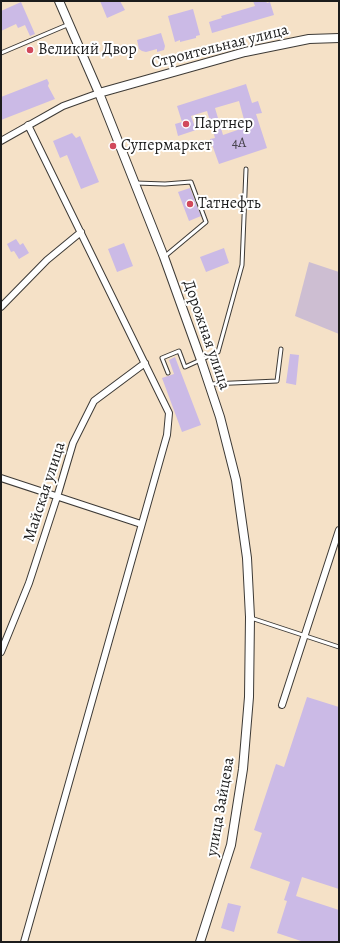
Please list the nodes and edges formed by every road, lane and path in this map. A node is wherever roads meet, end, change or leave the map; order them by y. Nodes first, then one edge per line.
1 (59, 1) edge
2 (69, 24) junction
3 (339, 38) edge
4 (1, 53) edge
5 (99, 93) junction
6 (28, 125) junction
7 (1, 141) edge
8 (246, 169) dead end
9 (135, 183) junction
10 (81, 232) junction
11 (164, 257) junction
12 (1, 307) edge
13 (281, 349) dead end
14 (201, 360) junction
15 (145, 363) junction
16 (168, 373) dead end
17 (209, 384) junction
18 (1, 478) edge
19 (57, 497) junction
20 (141, 524) junction
21 (339, 530) edge
22 (250, 617) junction
23 (305, 635) junction
24 (339, 646) edge
25 (1, 652) edge
26 (250, 697) joint
27 (282, 705) dead end
28 (24, 942) edge
29 (200, 942) edge

1 - 2 street, Дорожная улица
2 - 4 lane
2 - 5 street, Дорожная улица
3 - 5 street, Строительная улица
5 - 6 street, Строительная улица
5 - 9 street, Дорожная улица
6 - 7 street, Строительная улица
6 - 10 street
8 - 14 lane
9 - 11 street, Дорожная улица
9 - 11 lane
10 - 12 street
10 - 15 street
11 - 14 street, Дорожная улица
13 - 17 lane
14 - 16 lane
14 - 17 street, Дорожная улица
15 - 19 street, Майская улица
15 - 20 street
17 - 22 street, Дорожная улица
18 - 19 street
19 - 20 street
19 - 25 street, Майская улица
20 - 28 street
21 - 23 street
22 - 23 lane
22 - 26 street, Дорожная улица
23 - 24 lane
23 - 27 street
26 - 29 street, улица Зайцева

